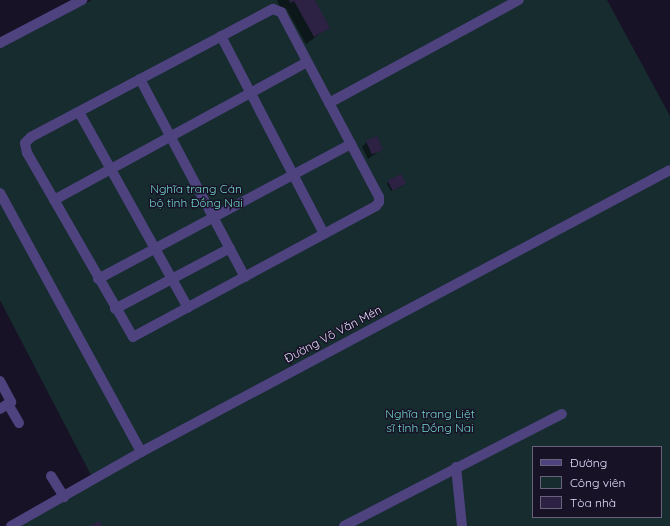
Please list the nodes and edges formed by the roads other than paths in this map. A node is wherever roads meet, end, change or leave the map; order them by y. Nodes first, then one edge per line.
1 (82, 0) edge
2 (519, 0) edge
3 (221, 36) junction
4 (1, 40) edge
5 (307, 62) junction
6 (140, 79) junction
7 (251, 92) junction
8 (329, 103) junction
9 (79, 112) junction
10 (170, 136) junction
11 (351, 144) junction
12 (111, 168) junction
13 (670, 170) edge
14 (293, 175) junction
15 (0, 193) edge
16 (54, 200) junction
17 (213, 218) junction
18 (324, 234) junction
19 (230, 248) junction
20 (155, 249) junction
21 (245, 277) junction
22 (98, 279) junction
23 (172, 279) junction
24 (188, 308) junction
25 (115, 309) junction
26 (0, 382) edge
27 (4, 407) edge
28 (562, 414) dead end
29 (19, 423) dead end
30 (141, 452) junction
31 (456, 467) junction
32 (51, 476) dead end
33 (64, 497) junction
34 (11, 526) edge
35 (344, 526) edge
36 (462, 526) edge

1 - 4 street
2 - 8 street
3 - 5 street
3 - 6 street
3 - 7 street
5 - 7 street
5 - 8 street
6 - 9 street
6 - 10 street
7 - 10 street
7 - 14 street
8 - 11 street
9 - 12 street
9 - 16 street
10 - 12 street
10 - 17 street
11 - 14 street
11 - 18 street
12 - 16 street
12 - 20 street
13 - 30 street, Đường Võ Văn Mén
14 - 17 street
14 - 18 street
15 - 30 street
16 - 22 street
17 - 19 street
17 - 20 street
18 - 21 street
19 - 21 street
19 - 23 street
20 - 22 street
20 - 23 street
21 - 24 street
22 - 25 street
23 - 24 street
23 - 25 street
24 - 25 street
26 - 27 street
27 - 29 street
28 - 31 street
30 - 33 street, Đường Võ Văn Mén
31 - 35 street
31 - 36 street
32 - 33 street
33 - 34 street, Đường Võ Văn Mén

